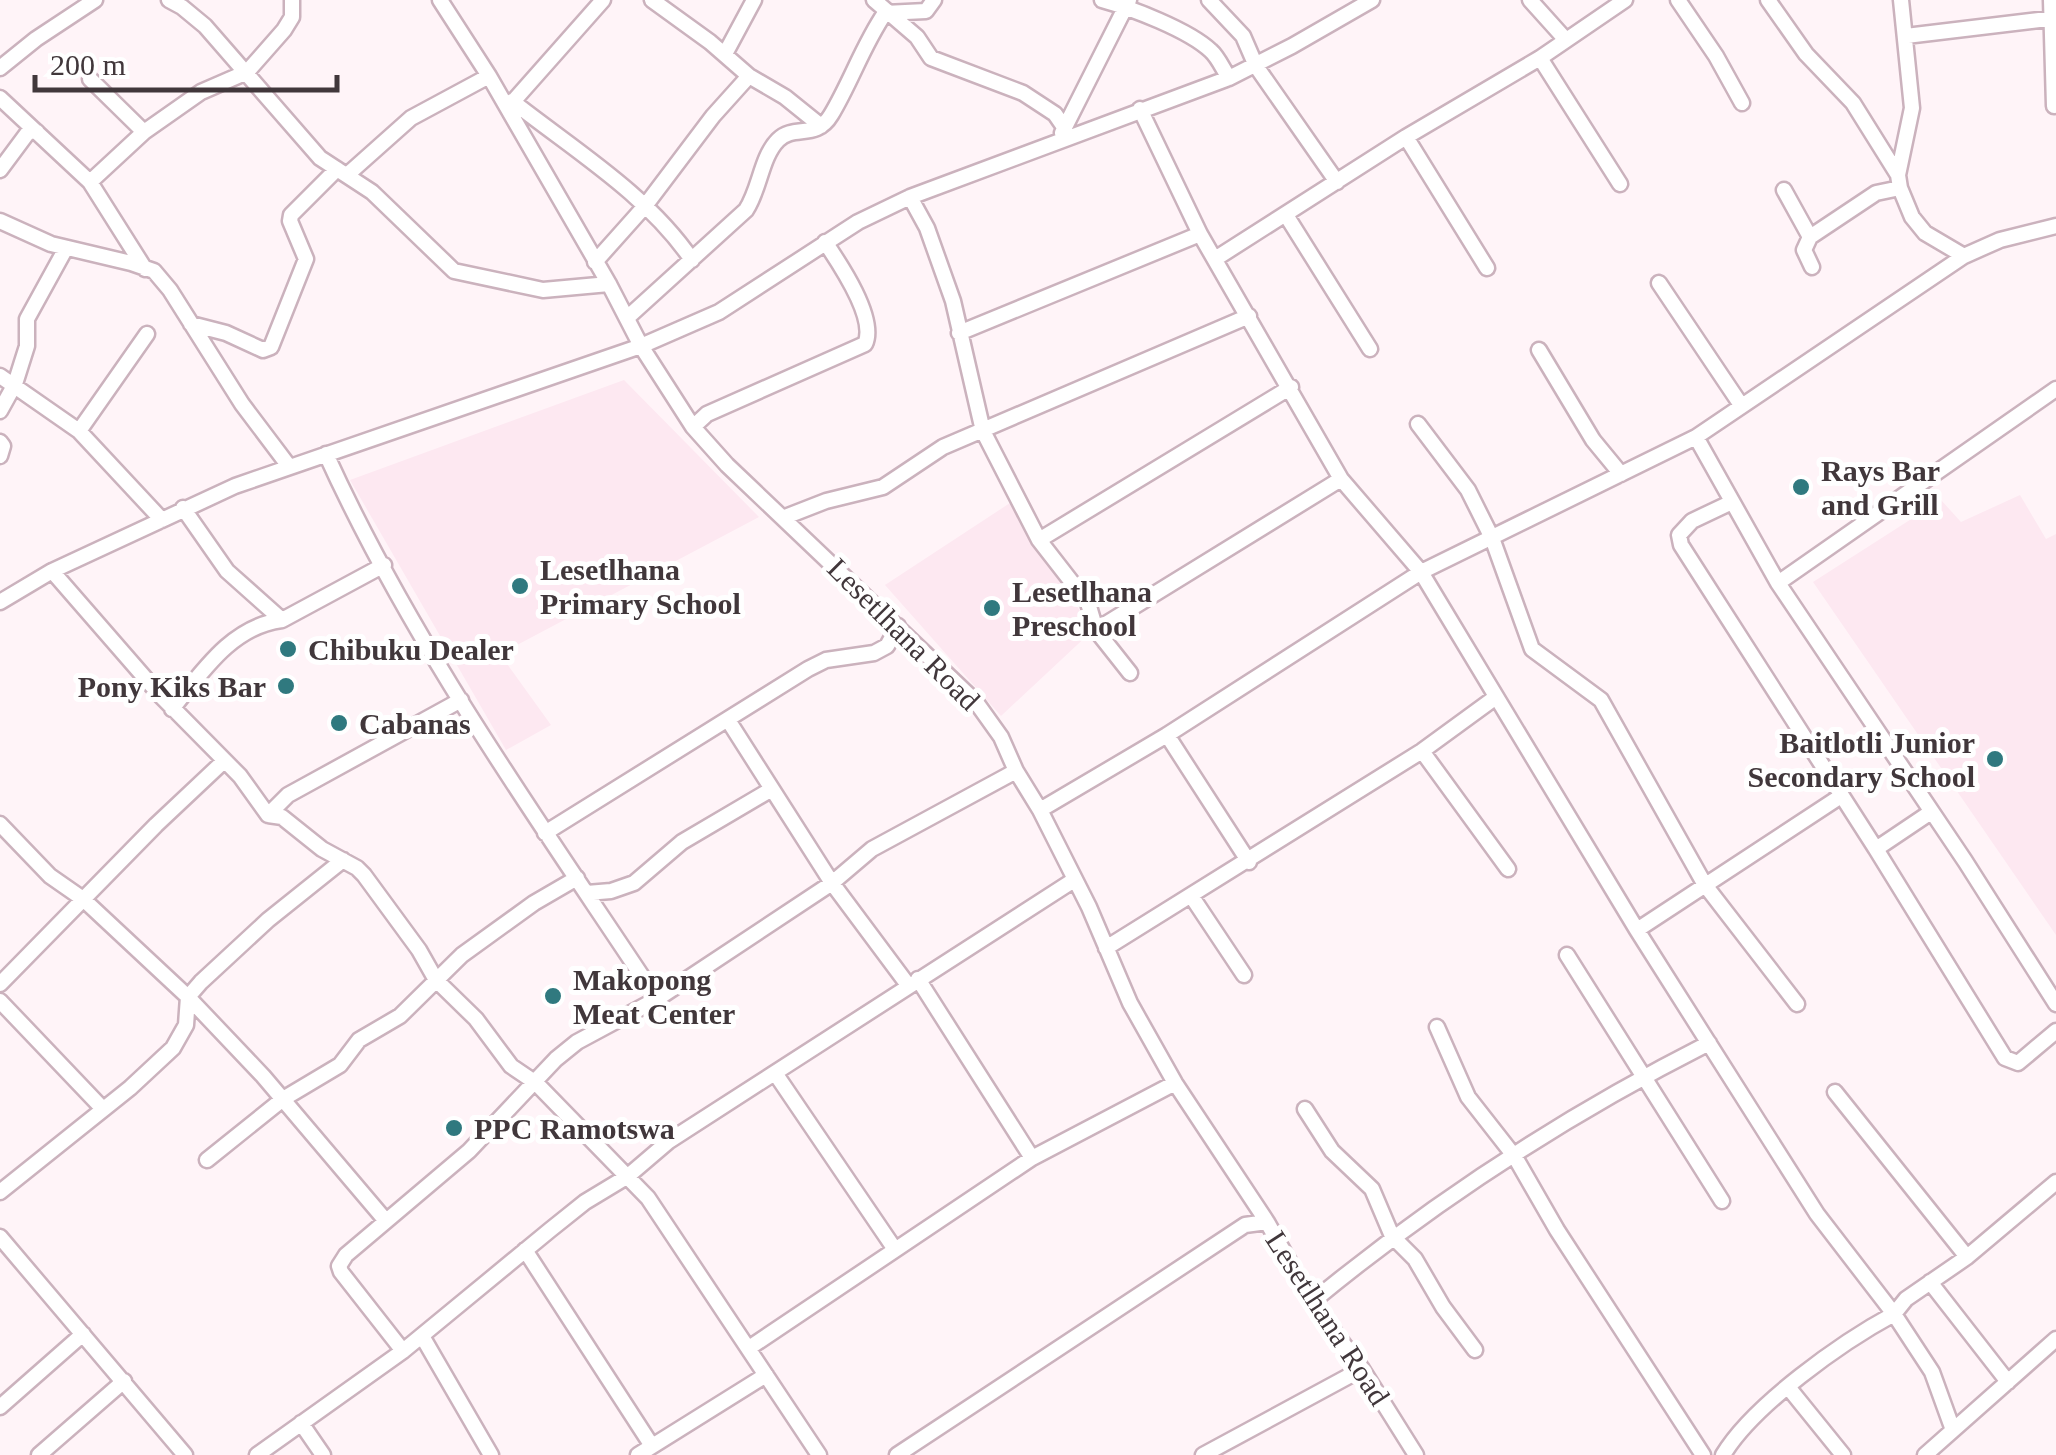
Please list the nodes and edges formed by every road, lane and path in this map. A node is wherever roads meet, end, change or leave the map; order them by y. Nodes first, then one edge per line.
1 (95, 0) edge
2 (169, 0) edge
3 (292, 0) edge
4 (440, 0) edge
5 (603, 0) edge
6 (652, 0) edge
7 (754, 0) edge
8 (874, 0) edge
9 (934, 0) edge
10 (1102, 0) edge
11 (1209, 0) edge
12 (1530, 0) edge
13 (1625, 0) edge
14 (1678, 0) edge
15 (1768, 0) edge
16 (1901, 0) edge
17 (2051, 0) edge
18 (1362, 3) edge
19 (1127, 4) edge
20 (885, 12) junction
21 (2054, 18) edge
22 (1906, 36) junction
23 (1566, 40) junction
24 (725, 54) junction
25 (1540, 58) junction
26 (1256, 66) junction
27 (0, 68) edge
28 (247, 72) junction
29 (489, 76) junction
30 (749, 76) junction
31 (1229, 78) junction
32 (90, 79) dead end
33 (0, 98) edge
34 (1742, 103) dead end
35 (510, 105) junction
36 (2054, 106) edge
37 (1140, 109) junction
38 (821, 126) junction
39 (37, 132) junction
40 (144, 132) junction
41 (1061, 135) junction
42 (1406, 136) junction
43 (0, 170) edge
44 (342, 172) junction
45 (90, 182) junction
46 (1337, 182) junction
47 (1899, 182) junction
48 (1620, 184) dead end
49 (1784, 190) dead end
50 (910, 196) junction
51 (645, 206) junction
52 (1286, 215) junction
53 (5, 223) edge
54 (2056, 226) edge
55 (1200, 234) junction
56 (1810, 238) junction
57 (0, 240) edge
58 (825, 242) junction
59 (66, 248) junction
60 (1964, 256) junction
61 (1215, 259) junction
62 (692, 260) junction
63 (595, 262) junction
64 (1812, 267) dead end
65 (1487, 268) dead end
66 (146, 270) junction
67 (1659, 283) dead end
68 (610, 284) junction
69 (1249, 316) junction
70 (627, 318) junction
71 (192, 324) junction
72 (959, 333) junction
73 (147, 334) dead end
74 (641, 346) junction
75 (1370, 349) dead end
76 (1539, 350) dead end
77 (0, 376) edge
78 (15, 384) junction
79 (1291, 388) junction
80 (2056, 389) edge
81 (1741, 405) junction
82 (0, 410) edge
83 (1418, 424) dead end
84 (693, 427) junction
85 (79, 431) junction
86 (984, 432) junction
87 (1696, 436) junction
88 (0, 442) edge
89 (326, 454) junction
90 (0, 456) edge
91 (288, 465) junction
92 (1621, 474) junction
93 (1341, 480) junction
94 (1732, 502) junction
95 (183, 508) junction
96 (785, 517) junction
97 (162, 520) junction
98 (1492, 538) junction
99 (1039, 540) junction
100 (384, 565) junction
101 (52, 571) junction
102 (1421, 572) junction
103 (1778, 583) junction
104 (0, 602) edge
105 (282, 620) junction
106 (898, 626) junction
107 (1096, 630) junction
108 (1130, 674) dead end
109 (1496, 698) junction
110 (460, 700) junction
111 (172, 709) junction
112 (728, 720) junction
113 (1166, 734) junction
114 (1422, 751) junction
115 (224, 762) junction
116 (1016, 770) junction
117 (772, 789) junction
118 (1841, 796) junction
119 (1040, 810) junction
120 (1932, 812) junction
121 (268, 815) junction
122 (0, 824) edge
123 (545, 833) junction
124 (1876, 849) junction
125 (343, 860) junction
126 (1249, 862) junction
127 (1508, 870) dead end
128 (577, 878) junction
129 (1074, 880) junction
130 (832, 883) junction
131 (1705, 886) junction
132 (588, 894) junction
133 (1192, 897) junction
134 (84, 899) junction
135 (1637, 930) junction
136 (1106, 948) junction
137 (1567, 955) dead end
138 (1244, 975) dead end
139 (436, 980) junction
140 (913, 982) junction
141 (0, 984) edge
142 (188, 997) junction
143 (657, 998) junction
144 (0, 1002) edge
145 (1796, 1004) dead end
146 (2056, 1004) edge
147 (1437, 1028) dead end
148 (2056, 1031) edge
149 (1708, 1043) junction
150 (775, 1073) junction
151 (1641, 1077) junction
152 (1175, 1082) junction
153 (536, 1083) junction
154 (1836, 1092) dead end
155 (283, 1099) junction
156 (103, 1109) junction
157 (1305, 1109) dead end
158 (1515, 1157) junction
159 (1032, 1158) junction
160 (207, 1160) dead end
161 (628, 1176) junction
162 (2056, 1182) edge
163 (0, 1192) edge
164 (1722, 1201) dead end
165 (386, 1221) junction
166 (1266, 1222) junction
167 (1392, 1236) junction
168 (0, 1237) edge
169 (894, 1248) junction
170 (525, 1250) junction
171 (1967, 1257) junction
172 (1930, 1282) junction
173 (1312, 1302) junction
174 (1894, 1314) junction
175 (83, 1334) junction
176 (422, 1336) junction
177 (2056, 1339) edge
178 (749, 1348) junction
179 (1475, 1350) dead end
180 (402, 1351) junction
181 (1362, 1369) junction
182 (766, 1375) junction
183 (124, 1381) junction
184 (2008, 1382) junction
185 (1788, 1387) junction
186 (0, 1406) edge
187 (301, 1424) junction
188 (1953, 1430) junction
189 (652, 1446) junction
190 (39, 1455) edge
191 (184, 1455) edge
192 (257, 1455) edge
193 (323, 1455) edge
194 (491, 1455) edge
195 (638, 1455) edge
196 (819, 1455) edge
197 (897, 1455) edge
198 (1203, 1455) edge
199 (1416, 1455) edge
200 (1703, 1455) edge
201 (1723, 1455) edge
202 (1844, 1455) edge
203 (1926, 1455) edge

1 - 27 street
2 - 28 street
3 - 28 street
4 - 29 street, Lesetlhana Road
5 - 35 street
6 - 24 street
7 - 24 street
8 - 20 street
9 - 20 street
10 - 19 street
11 - 26 street
12 - 23 street
13 - 23 street
14 - 34 street
15 - 47 street
16 - 22 street
17 - 21 street
18 - 26 street
19 - 31 street
19 - 41 street
20 - 38 street
20 - 41 street
21 - 22 street
21 - 36 street
22 - 47 street
23 - 25 street
24 - 30 street
25 - 42 street
25 - 48 street
26 - 31 street
26 - 46 street
28 - 40 street
28 - 44 street
29 - 35 street, Lesetlhana Road
29 - 44 street
30 - 38 street
30 - 51 street
31 - 37 street
32 - 40 street
33 - 39 street
35 - 51 street
35 - 63 street, Lesetlhana Road
37 - 41 street
37 - 55 street
38 - 62 street
39 - 43 street
39 - 45 street
40 - 45 street
41 - 50 street
42 - 46 street
42 - 65 street
44 - 68 street
44 - 71 street
45 - 66 street
46 - 52 street
47 - 56 street
47 - 60 street
49 - 56 street
50 - 58 street
50 - 72 street
51 - 62 street
51 - 63 street
52 - 61 street
52 - 75 street
53 - 57 street
53 - 59 street
54 - 60 street
55 - 61 street
55 - 72 street
56 - 64 street
58 - 74 street
58 - 84 street
59 - 66 street
59 - 78 street
60 - 81 street
61 - 69 street
62 - 70 street
63 - 68 street, Lesetlhana Road
66 - 71 street
67 - 81 street
68 - 70 street, Lesetlhana Road
69 - 79 street
69 - 86 street
70 - 74 street, Lesetlhana Road
71 - 91 street
72 - 86 street
73 - 85 street
74 - 84 street, Lesetlhana Road
74 - 89 street
76 - 92 street
77 - 78 street
78 - 82 street
78 - 85 street
79 - 93 street
79 - 99 street
80 - 103 street
81 - 87 street
83 - 98 street
84 - 96 street, Lesetlhana Road
85 - 97 street
86 - 96 street
86 - 99 street
87 - 92 street
87 - 94 street
88 - 90 street
89 - 91 street
89 - 100 street
91 - 95 street
92 - 98 street
93 - 102 street
93 - 107 street
94 - 103 street
94 - 118 street
95 - 97 street
95 - 105 street
96 - 106 street, Lesetlhana Road
97 - 101 street
98 - 102 street
98 - 131 street
99 - 107 street
100 - 105 street
100 - 110 street
101 - 104 street
101 - 111 street
102 - 109 street
102 - 113 street
103 - 120 street
105 - 111 street
106 - 112 street
106 - 116 street, Lesetlhana Road
107 - 108 street
109 - 114 street
109 - 135 street
110 - 121 street
110 - 123 street
111 - 115 street
112 - 117 street
112 - 123 street
113 - 119 street
113 - 126 street
114 - 126 street
114 - 127 street
115 - 121 street
115 - 134 street
116 - 119 street, Lesetlhana Road
116 - 130 street
117 - 130 street
117 - 132 street
118 - 124 street
118 - 131 street
119 - 129 street, Lesetlhana Road
120 - 124 street
120 - 146 street
121 - 125 street
122 - 134 street
123 - 128 street
124 - 148 street
125 - 139 street
125 - 142 street
126 - 133 street
128 - 132 street
128 - 139 street
129 - 136 street, Lesetlhana Road
129 - 140 street
130 - 140 street
130 - 143 street
131 - 135 street
131 - 145 street
132 - 143 street
133 - 136 street
133 - 138 street
134 - 141 street
134 - 142 street
135 - 149 street
136 - 152 street, Lesetlhana Road
137 - 151 street
139 - 153 street
139 - 155 street
140 - 150 street
140 - 159 street
142 - 155 street
142 - 156 street
143 - 153 street
144 - 156 street
147 - 158 street
149 - 151 street
149 - 174 street
150 - 161 street
150 - 169 street
151 - 158 street
151 - 164 street
152 - 159 street
152 - 166 street, Lesetlhana Road
153 - 161 street
153 - 165 street
154 - 171 street
155 - 160 street
155 - 165 street
156 - 163 street
157 - 167 street
158 - 167 street
158 - 200 street
159 - 169 street
161 - 170 street
161 - 178 street
162 - 171 street
165 - 180 street
166 - 173 street, Lesetlhana Road
166 - 197 street
167 - 173 street
167 - 179 street
168 - 175 street
169 - 178 street
170 - 176 street
170 - 189 street
171 - 172 street
172 - 174 street
172 - 184 street
173 - 181 street, Lesetlhana Road
174 - 185 street
174 - 188 street
175 - 183 street
175 - 186 street
176 - 180 street
176 - 194 street
177 - 184 street
178 - 182 street
180 - 187 street
181 - 198 street
181 - 199 street, Lesetlhana Road
182 - 189 street
182 - 196 street
183 - 190 street
183 - 191 street
184 - 188 street
185 - 201 street
185 - 202 street
187 - 192 street
187 - 193 street
188 - 203 street
189 - 195 street

